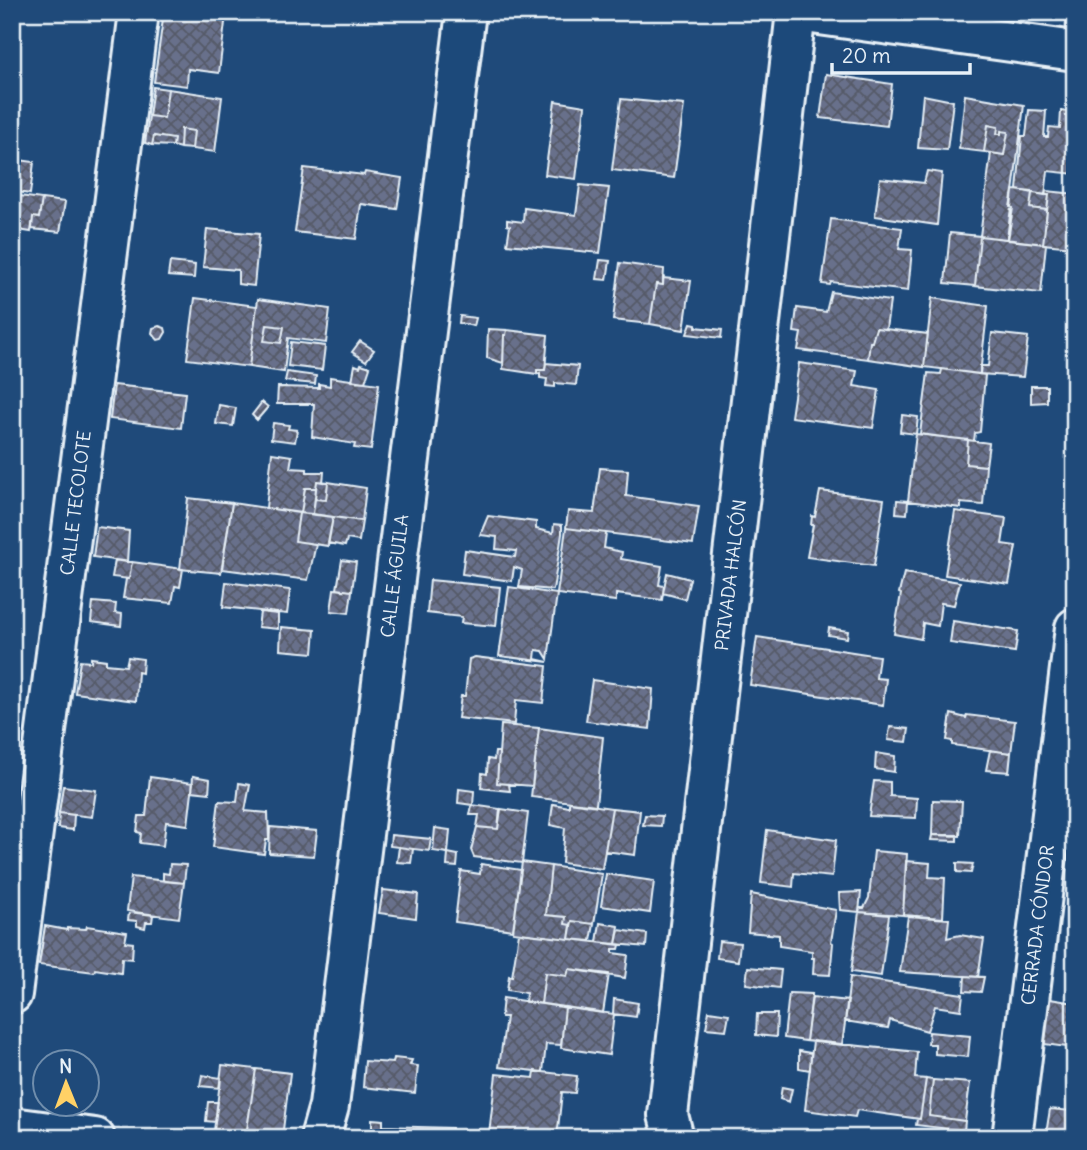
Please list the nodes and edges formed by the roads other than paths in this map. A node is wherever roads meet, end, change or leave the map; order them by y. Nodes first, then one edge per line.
1 (139, 12) edge
2 (466, 12) edge
3 (797, 12) edge
4 (950, 22) edge
5 (1075, 51) edge
6 (1075, 628) edge
7 (12, 993) edge
8 (12, 1127) edge
9 (94, 1138) edge
10 (320, 1138) edge
11 (674, 1138) edge
12 (1012, 1138) edge

1 - 7 street, CALLE TECOLOTE
2 - 10 street, CALLE ÁGUILA
3 - 4 street
3 - 11 street, PRIVADA HALCÓN
4 - 5 street
6 - 12 street, CERRADA CÓNDOR
8 - 9 street

